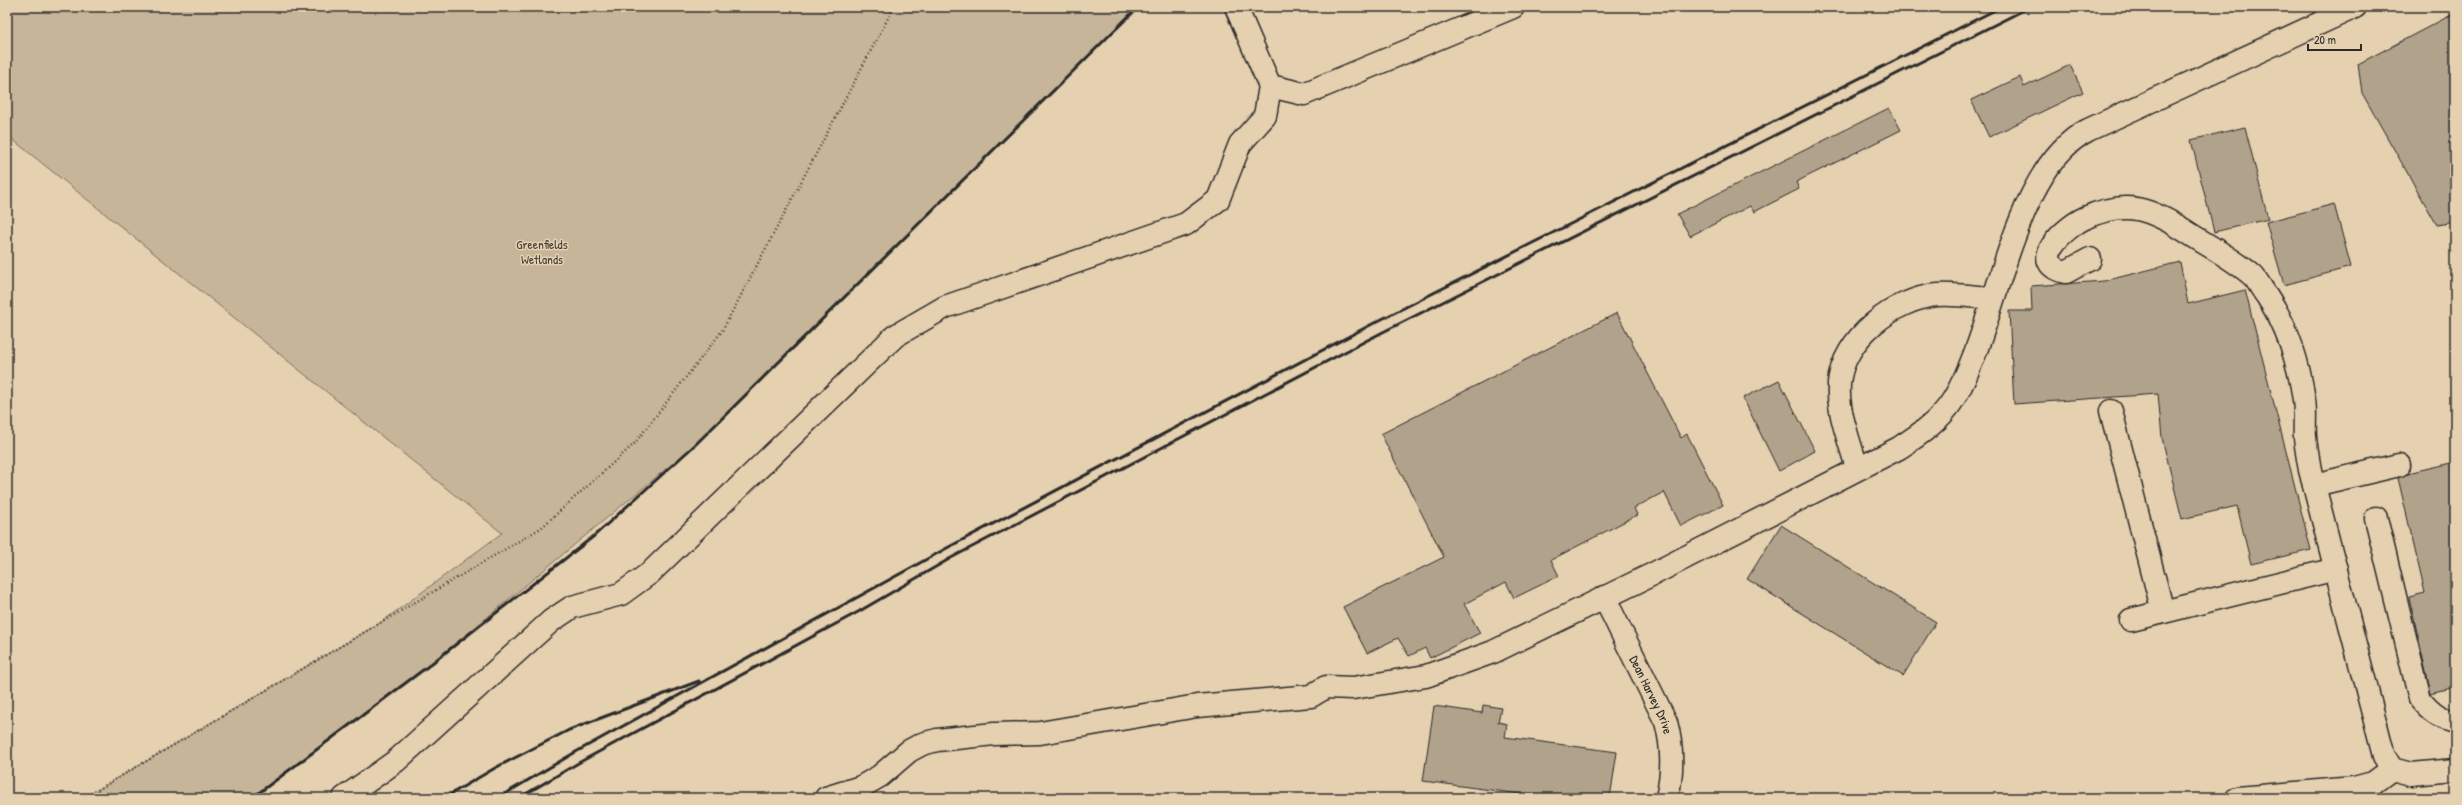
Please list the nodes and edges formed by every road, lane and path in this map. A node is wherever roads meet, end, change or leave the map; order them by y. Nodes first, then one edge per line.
1 (894, 7) edge
2 (1236, 7) edge
3 (1513, 7) edge
4 (2355, 7) edge
5 (1270, 86) junction
6 (2090, 259) dead end
7 (1993, 298) junction
8 (2111, 411) dead end
9 (2399, 465) dead end
10 (1857, 468) junction
11 (2314, 485) junction
12 (2376, 518) dead end
13 (2336, 569) junction
14 (1604, 597) junction
15 (2163, 612) junction
16 (2130, 620) dead end
17 (2455, 722) edge
18 (2392, 769) junction
19 (2455, 770) edge
20 (84, 798) edge
21 (344, 798) edge
22 (826, 798) edge
23 (1668, 798) edge
24 (2237, 798) edge

1 - 20 path
2 - 5 lane
3 - 5 lane
4 - 7 lane
5 - 21 lane
6 - 11 lane
7 - 10 lane
7 - 10 lane
8 - 15 lane
9 - 11 lane
10 - 14 lane
11 - 13 lane
12 - 17 lane
13 - 15 lane
13 - 18 lane
14 - 22 lane
14 - 23 lane, Dean Harvey Drive
15 - 16 lane
18 - 19 lane
18 - 24 lane

